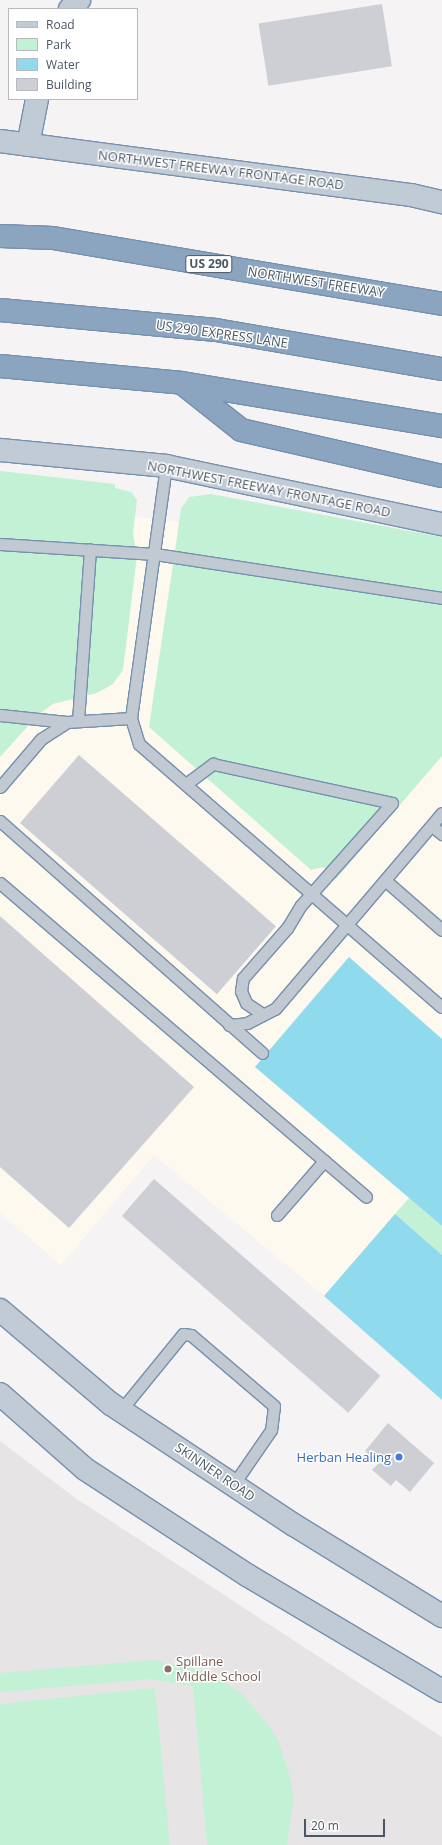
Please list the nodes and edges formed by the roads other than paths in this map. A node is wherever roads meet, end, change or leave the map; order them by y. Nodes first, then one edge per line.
1 (78, 0) edge
2 (71, 8) edge
3 (37, 100) edge
4 (0, 142) edge
5 (28, 145) junction
6 (442, 202) edge
7 (0, 236) edge
8 (442, 290) edge
9 (417, 299) junction
10 (442, 304) edge
11 (0, 310) edge
12 (0, 366) edge
13 (442, 369) edge
14 (182, 383) junction
15 (442, 426) edge
16 (0, 450) edge
17 (166, 466) junction
18 (442, 476) edge
19 (442, 524) edge
20 (0, 544) edge
21 (90, 548) junction
22 (155, 554) junction
23 (442, 598) edge
24 (0, 715) edge
25 (131, 718) junction
26 (72, 721) junction
27 (186, 784) junction
28 (0, 787) edge
29 (442, 813) edge
30 (0, 821) edge
31 (432, 826) junction
32 (442, 834) edge
33 (386, 881) junction
34 (0, 883) edge
35 (312, 894) junction
36 (348, 925) junction
37 (442, 930) edge
38 (442, 1007) edge
39 (261, 1013) junction
40 (229, 1025) junction
41 (262, 1053) dead end
42 (324, 1161) junction
43 (366, 1197) dead end
44 (277, 1215) dead end
45 (0, 1310) edge
46 (0, 1394) edge
47 (121, 1410) junction
48 (233, 1485) junction
49 (442, 1616) edge
50 (442, 1691) edge

1 - 2 street
3 - 5 street
4 - 5 street, NORTHWEST FREEWAY FRONTAGE ROAD
5 - 6 street, NORTHWEST FREEWAY FRONTAGE ROAD
7 - 9 highway, NORTHWEST FREEWAY / US 290
8 - 9 highway
9 - 10 highway, NORTHWEST FREEWAY / US 290
11 - 13 highway, US 290 EXPRESS LANE
12 - 14 highway
14 - 15 highway
14 - 18 highway
16 - 17 street, NORTHWEST FREEWAY FRONTAGE ROAD
17 - 19 street, NORTHWEST FREEWAY FRONTAGE ROAD
17 - 22 lane
20 - 21 lane
21 - 22 lane
21 - 26 lane
22 - 23 lane
22 - 25 lane
24 - 26 lane
25 - 26 lane
25 - 27 lane
26 - 28 lane
27 - 35 lane
27 - 35 lane
29 - 31 lane
30 - 40 lane
31 - 32 lane
31 - 33 lane
33 - 36 lane
33 - 37 lane
34 - 42 lane
35 - 36 lane
35 - 39 lane
36 - 38 lane
36 - 39 lane
39 - 40 lane
40 - 41 lane
42 - 43 lane
42 - 44 lane
45 - 47 street, SKINNER ROAD
46 - 50 street
47 - 48 street, SKINNER ROAD
47 - 48 lane
48 - 49 street, SKINNER ROAD

